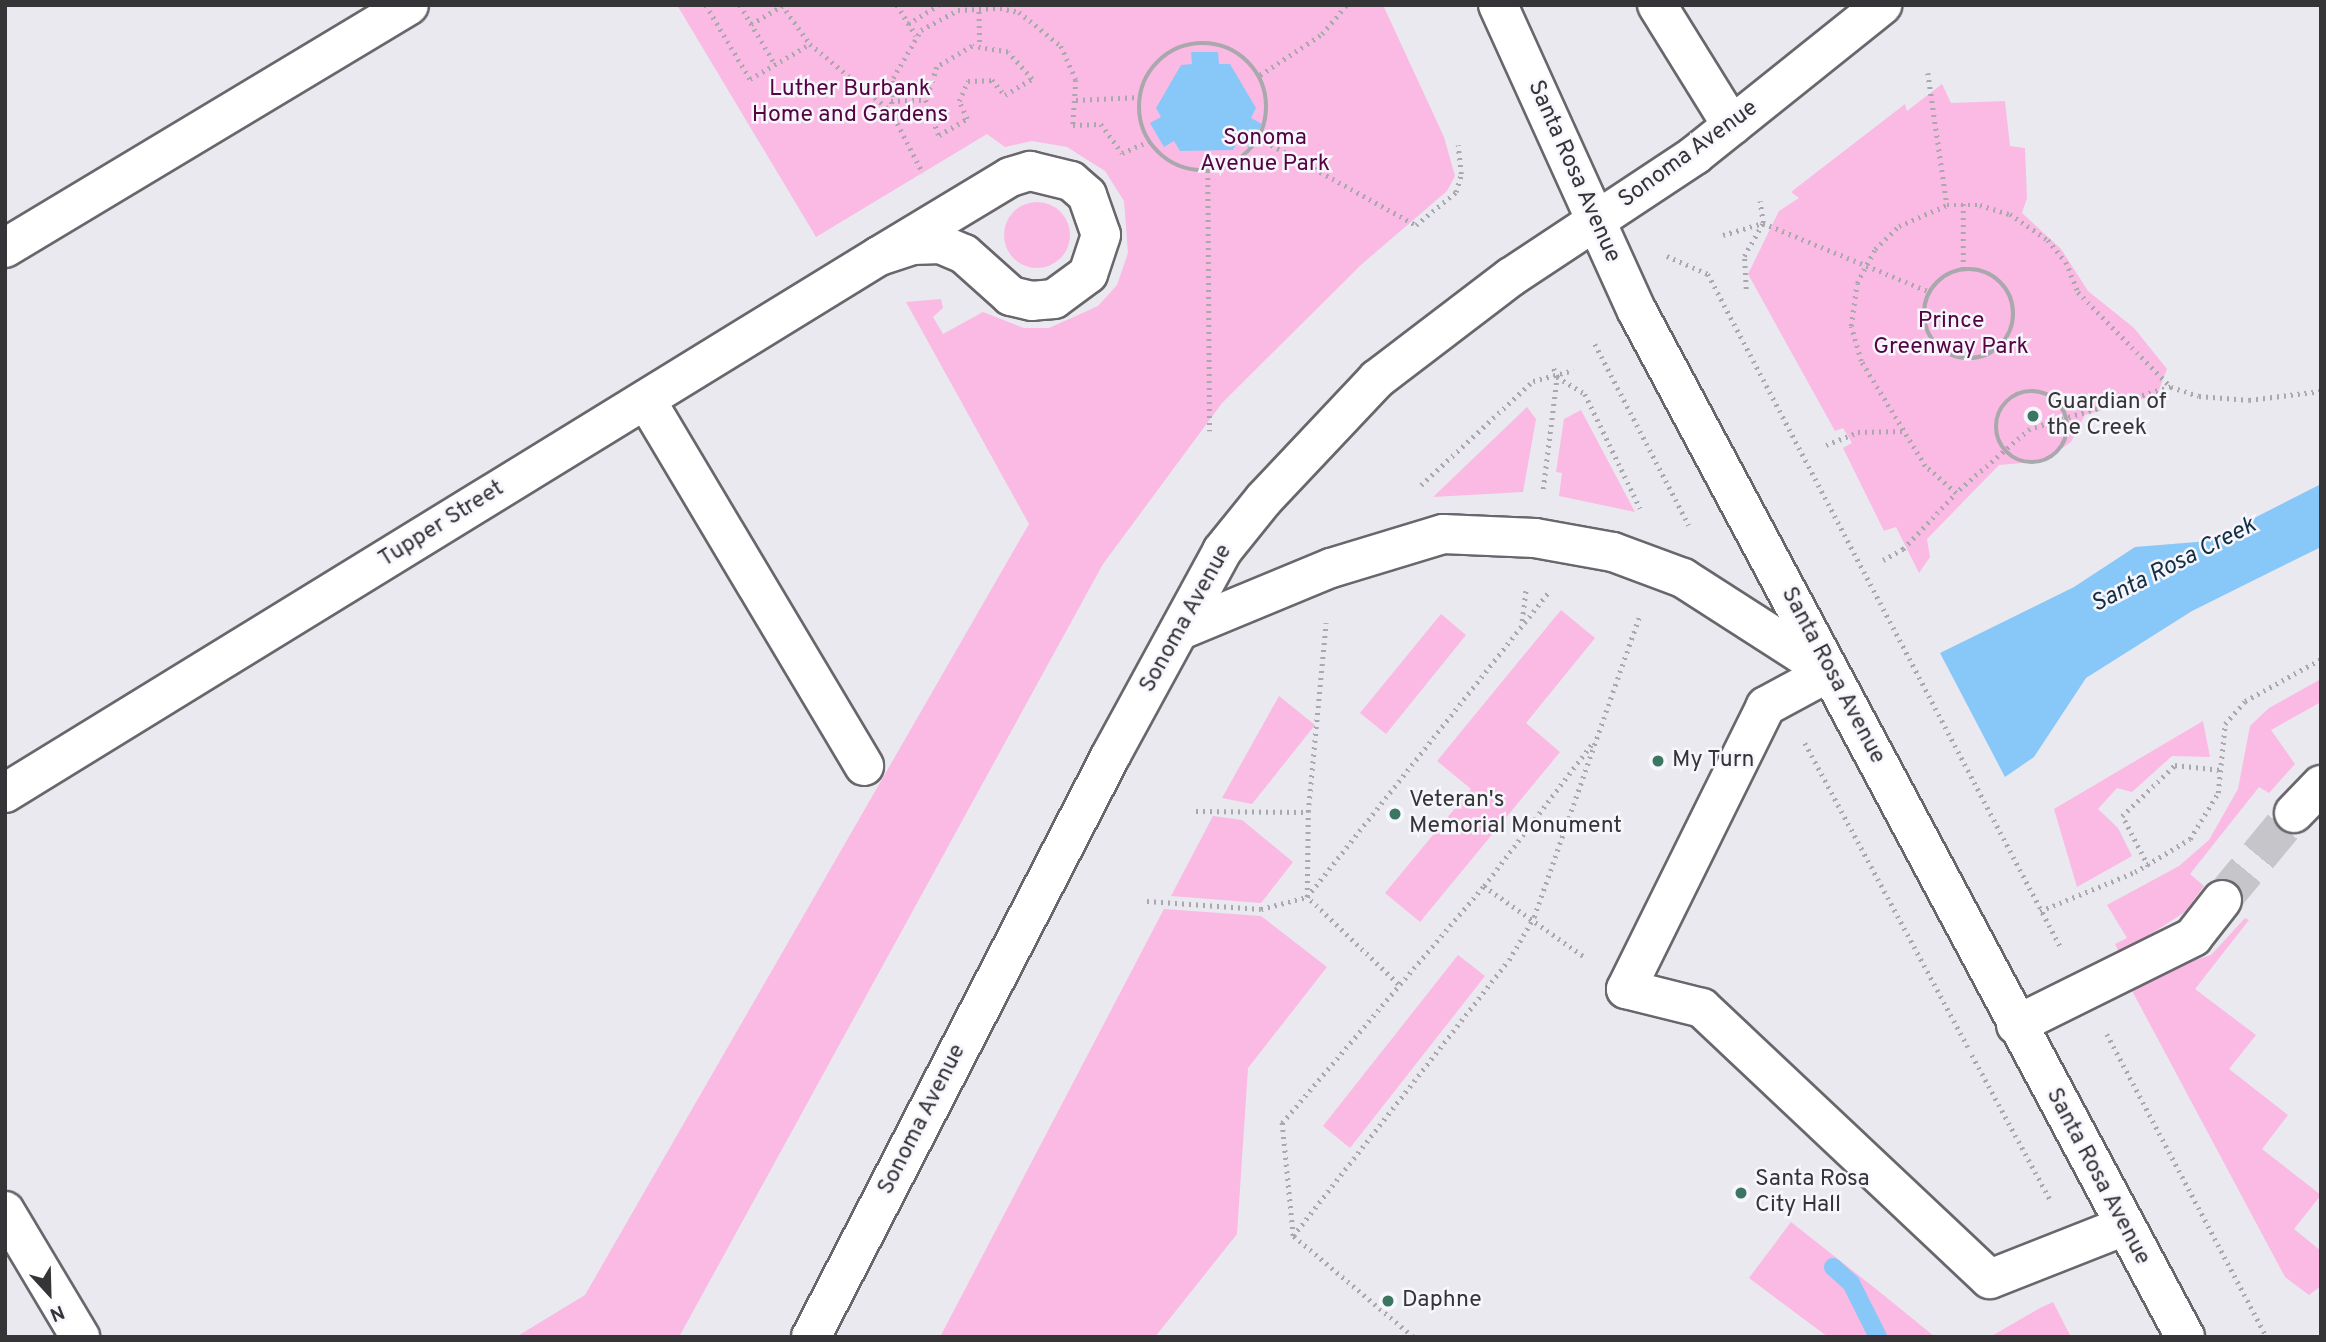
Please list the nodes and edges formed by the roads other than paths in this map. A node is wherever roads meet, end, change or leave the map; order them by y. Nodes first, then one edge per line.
1 (409, 5) edge
2 (1498, 5) edge
3 (1657, 5) edge
4 (1878, 6) edge
5 (1732, 126) junction
6 (1594, 223) junction
7 (5, 248) edge
8 (879, 256) junction
9 (646, 400) junction
10 (1181, 630) junction
11 (1829, 672) junction
12 (864, 765) dead end
13 (2321, 785) edge
14 (5, 793) edge
15 (2294, 813) tunnel mouth
16 (2222, 900) tunnel mouth
17 (2016, 1025) junction
18 (5, 1211) edge
19 (2122, 1227) junction
20 (80, 1337) edge
21 (811, 1337) edge
22 (2185, 1337) edge

1 - 7 street
2 - 6 street, Santa Rosa Avenue
3 - 5 street
4 - 5 street, Sonoma Avenue
5 - 6 street, Sonoma Avenue
6 - 10 street, Sonoma Avenue
6 - 11 street, Santa Rosa Avenue
8 - 8 street, Tupper Street
8 - 9 street, Tupper Street
9 - 12 street
9 - 14 street, Tupper Street
10 - 11 street
10 - 21 street, Sonoma Avenue
11 - 17 street, Santa Rosa Avenue
11 - 19 street
13 - 15 street
16 - 17 street
17 - 19 street, Santa Rosa Avenue
18 - 20 street
19 - 22 street, Santa Rosa Avenue

